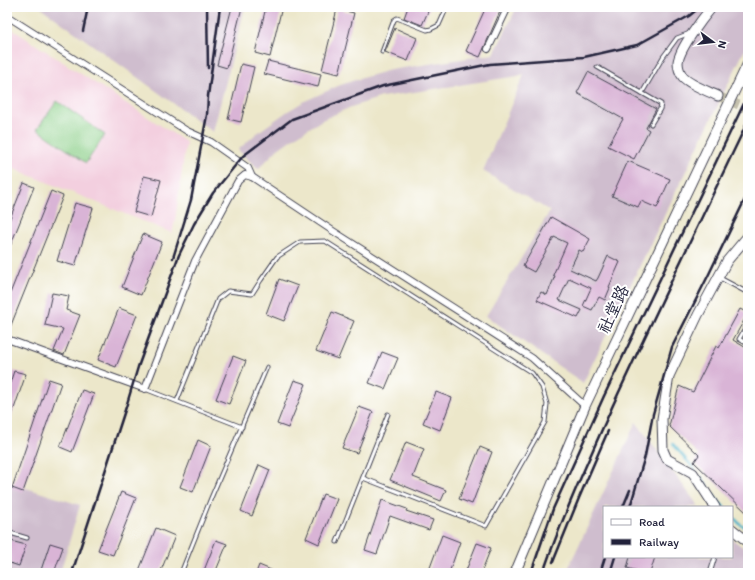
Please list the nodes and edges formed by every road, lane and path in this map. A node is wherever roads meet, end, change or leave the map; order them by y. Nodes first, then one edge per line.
1 (446, 7) edge
2 (508, 7) edge
3 (712, 7) edge
4 (7, 16) edge
5 (694, 32) junction
6 (488, 49) dead end
7 (382, 52) dead end
8 (748, 63) edge
9 (597, 67) dead end
10 (642, 93) junction
11 (718, 96) tunnel mouth
12 (651, 124) dead end
13 (252, 177) junction
14 (748, 236) edge
15 (719, 277) junction
16 (748, 293) edge
17 (748, 324) edge
18 (7, 339) edge
19 (748, 344) edge
20 (267, 367) dead end
21 (145, 389) junction
22 (177, 401) junction
23 (585, 406) junction
24 (388, 414) dead end
25 (242, 427) junction
26 (363, 478) junction
27 (714, 506) edge
28 (733, 530) edge
29 (7, 532) edge
30 (27, 538) dead end
31 (337, 542) dead end
32 (748, 542) edge
33 (715, 558) edge
34 (181, 573) edge
35 (515, 573) edge
36 (710, 573) edge

1 - 7 lane
2 - 6 street
3 - 5 street
4 - 13 street
5 - 10 lane
5 - 11 street
8 - 23 street, 社堂路
9 - 10 lane
10 - 12 lane
13 - 21 street
13 - 23 street
14 - 15 street
15 - 16 lane
15 - 27 street
17 - 19 lane
18 - 21 street
20 - 25 lane
21 - 22 lane
22 - 25 lane
22 - 26 lane
23 - 35 street, 社堂路
24 - 26 lane
25 - 34 lane
26 - 31 lane
28 - 32 street
29 - 30 lane
33 - 36 lane

